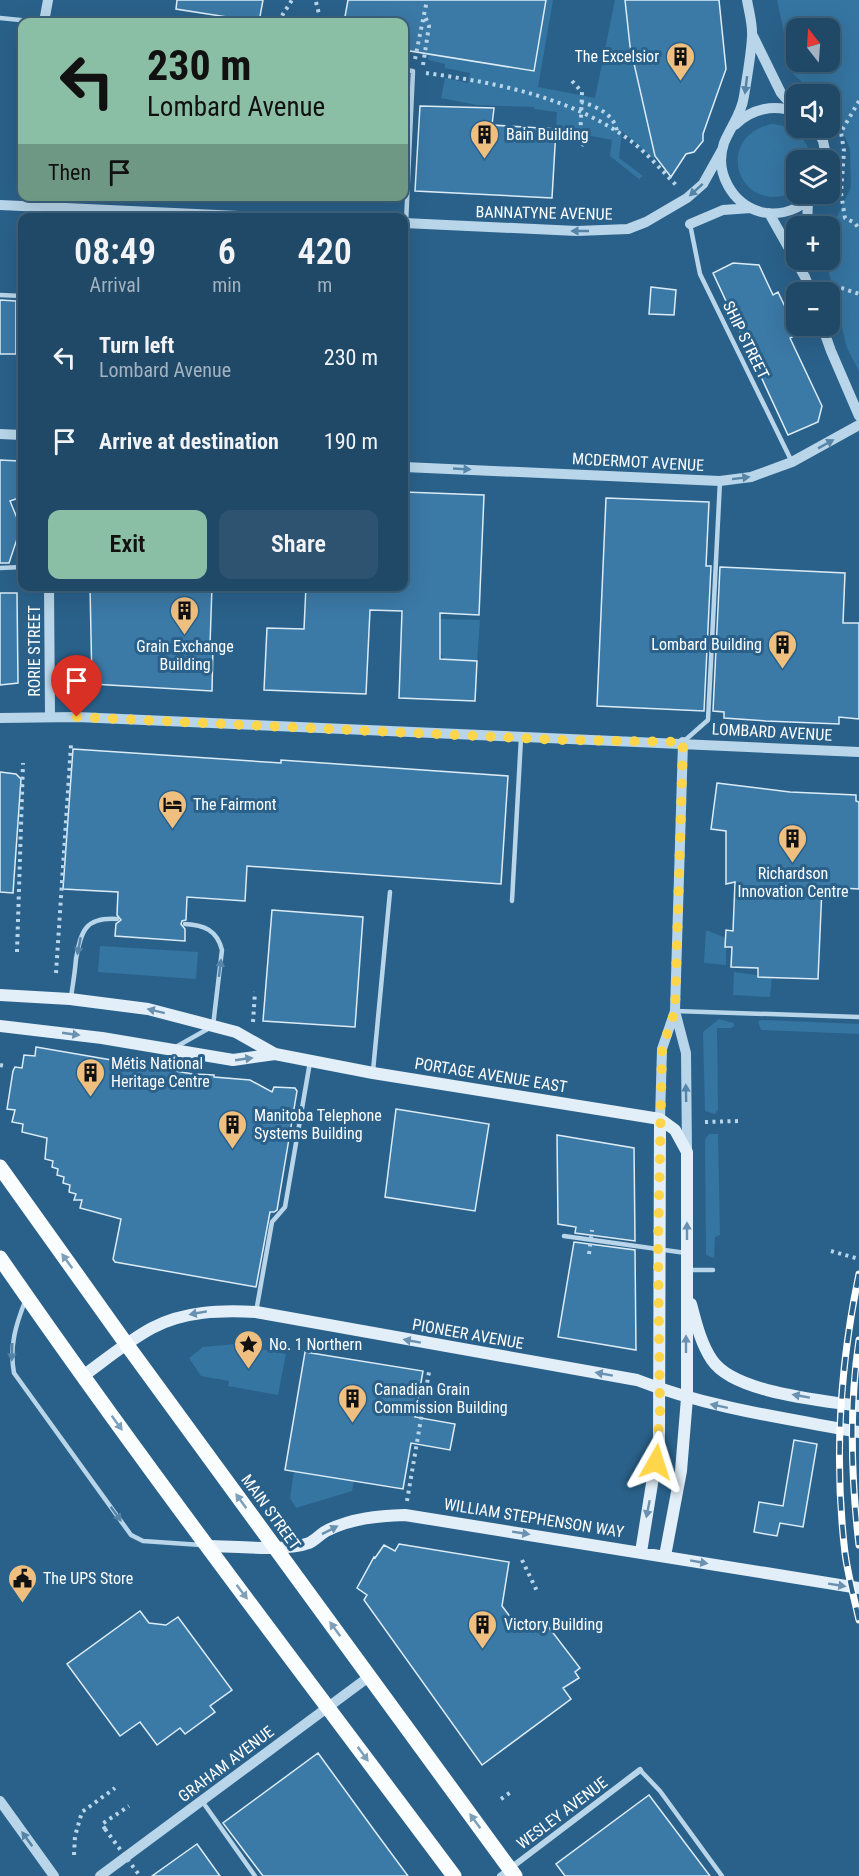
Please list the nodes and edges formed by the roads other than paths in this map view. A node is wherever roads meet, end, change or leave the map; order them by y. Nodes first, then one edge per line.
1 (48, 0) edge
2 (747, 0) edge
3 (0, 18) edge
4 (43, 18) edge
5 (18, 20) edge
6 (752, 34) junction
7 (408, 70) edge
8 (786, 99) edge
9 (786, 109) edge
10 (729, 133) junction
11 (722, 150) junction
12 (408, 166) edge
13 (800, 204) edge
14 (0, 205) edge
15 (51, 207) edge
16 (751, 208) junction
17 (179, 213) edge
18 (769, 213) junction
19 (408, 223) edge
20 (690, 224) joint
21 (805, 270) edge
22 (805, 277) junction
23 (807, 282) edge
24 (0, 295) edge
25 (18, 296) edge
26 (826, 336) edge
27 (859, 416) edge
28 (859, 425) edge
29 (0, 434) edge
30 (18, 435) edge
31 (792, 462) junction
32 (408, 467) edge
33 (720, 481) junction
34 (18, 567) edge
35 (0, 568) edge
36 (49, 591) edge
37 (50, 716) junction
38 (0, 718) edge
39 (521, 738) junction
40 (683, 742) junction
41 (859, 752) edge
42 (390, 892) dead end
43 (512, 901) dead end
44 (117, 919) dead end
45 (185, 924) dead end
46 (0, 995) edge
47 (70, 999) junction
48 (675, 1011) junction
49 (859, 1017) edge
50 (0, 1026) edge
51 (213, 1026) junction
52 (172, 1049) junction
53 (275, 1054) junction
54 (310, 1061) junction
55 (373, 1073) junction
56 (660, 1119) junction
57 (687, 1152) junction
58 (0, 1167) edge
59 (564, 1236) dead end
60 (658, 1250) junction
61 (687, 1253) junction
62 (0, 1258) edge
63 (713, 1269) dead end
64 (687, 1270) junction
65 (686, 1290) junction
66 (27, 1296) junction
67 (256, 1312) junction
68 (127, 1345) junction
69 (83, 1376) junction
70 (660, 1389) junction
71 (687, 1398) junction
72 (859, 1406) edge
73 (859, 1432) edge
74 (207, 1546) junction
75 (276, 1548) junction
76 (641, 1552) junction
77 (665, 1556) junction
78 (859, 1588) edge
79 (370, 1676) junction
80 (329, 1707) junction
81 (640, 1770) joint
82 (0, 1801) edge
83 (202, 1801) junction
84 (508, 1874) edge
85 (54, 1876) edge
86 (100, 1876) edge
87 (255, 1876) edge
88 (454, 1876) edge
89 (722, 1876) edge

1 - 4 street
2 - 6 street
3 - 5 lane
6 - 8 street
6 -> 10 street, BANNATYNE AVENUE
7 - 12 lane
9 - 10 street
10 - 11 street, BANNATYNE AVENUE
11 - 16 street
11 -> 19 street, BANNATYNE AVENUE
13 - 18 street
14 - 15 street
15 - 17 street
16 - 18 street
16 - 20 street
18 - 22 street
20 - 31 lane, SHIP STREET
21 - 22 street
22 - 23 street
24 - 25 lane
26 - 27 street
31 -> 28 street, MCDERMOT AVENUE
29 - 30 street
33 -> 31 street, MCDERMOT AVENUE
32 -> 33 street, MCDERMOT AVENUE
33 - 40 lane
34 - 35 lane
36 - 37 street, RORIE STREET
37 - 38 street, LOMBARD AVENUE
37 - 39 street, LOMBARD AVENUE
39 - 40 street, LOMBARD AVENUE
39 - 43 lane
40 - 41 street, LOMBARD AVENUE
40 - 48 street
42 - 55 lane
44 -> 47 lane
51 -> 45 lane
46 - 47 main road, PORTAGE AVENUE EAST
51 -> 47 main road, PORTAGE AVENUE EAST
48 - 49 lane
48 - 56 street
57 -> 48 street
50 -> 52 main road, PORTAGE AVENUE EAST
51 - 52 lane
51 - 53 main road, PORTAGE AVENUE EAST
52 -> 53 main road, PORTAGE AVENUE EAST
53 - 54 main road, PORTAGE AVENUE EAST
54 - 55 main road, PORTAGE AVENUE EAST
54 - 67 lane
55 - 56 main road, PORTAGE AVENUE EAST
56 - 57 main road
56 - 60 main road
61 -> 57 main road
68 -> 58 main road, MAIN STREET
59 - 60 lane
60 - 61 lane
60 - 70 main road
61 - 64 main road
62 - 66 main road
63 - 64 lane
64 - 65 main road
71 -> 65 main road
72 -> 65 main road
66 - 69 main road
66 -> 74 lane
67 -> 68 main road, PIONEER AVENUE
70 -> 67 main road, PIONEER AVENUE
68 - 69 main road, PIONEER AVENUE
75 -> 68 main road, MAIN STREET
69 -> 74 main road
70 - 71 main road, PIONEER AVENUE
70 -> 76 main road
73 -> 71 main road, PIONEER AVENUE
71 - 77 main road
74 - 75 main road, WILLIAM STEPHENSON WAY
74 -> 80 main road
75 -> 76 main road, WILLIAM STEPHENSON WAY
79 -> 75 main road, MAIN STREET
76 - 77 main road, WILLIAM STEPHENSON WAY
77 -> 78 main road, WILLIAM STEPHENSON WAY
79 - 80 street, GRAHAM AVENUE
84 -> 79 main road, MAIN STREET
80 - 83 street, GRAHAM AVENUE
80 -> 88 main road
81 - 84 street, WESLEY AVENUE
81 - 89 lane
85 -> 82 street
83 - 86 street, GRAHAM AVENUE
83 - 87 lane

